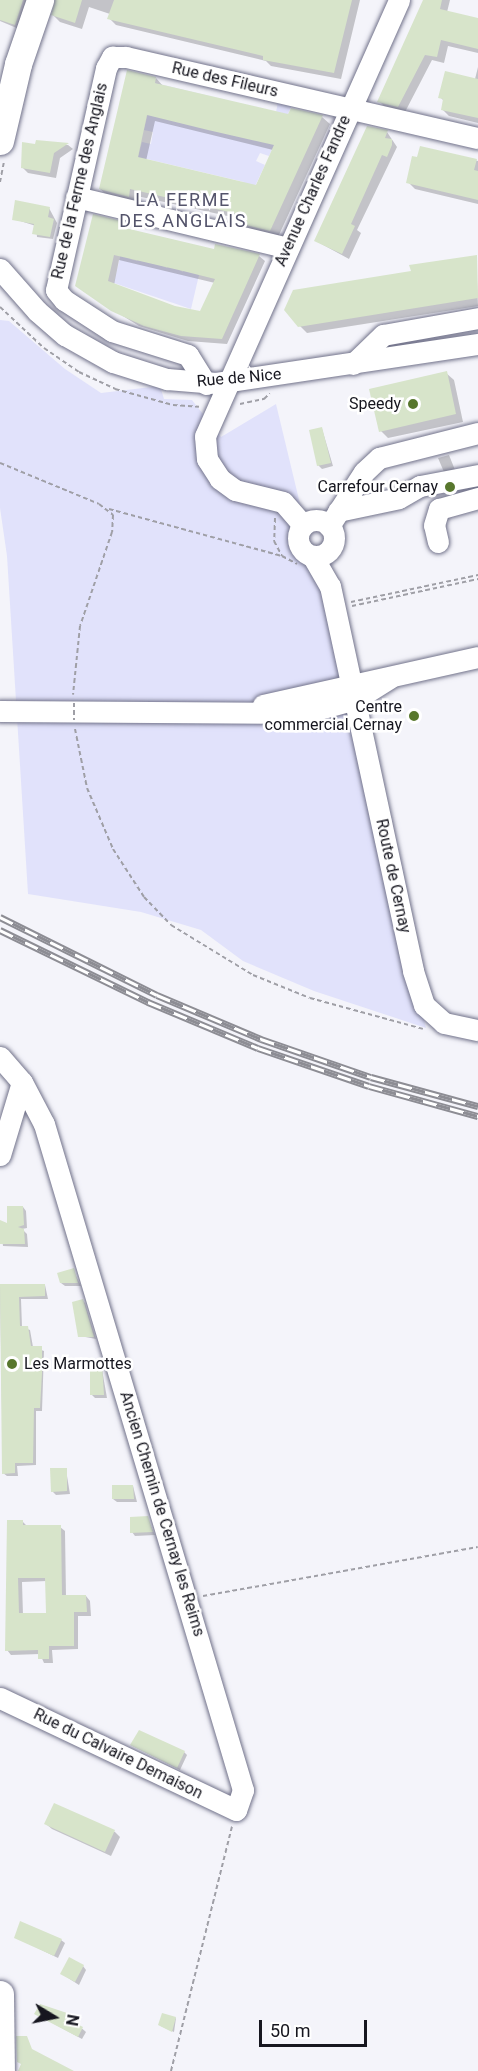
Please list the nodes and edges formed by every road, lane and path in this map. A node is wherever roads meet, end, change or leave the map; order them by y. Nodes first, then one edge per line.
1 (40, 0) edge
2 (399, 0) edge
3 (106, 68) joint
4 (350, 109) junction
5 (478, 138) edge
6 (0, 141) edge
7 (76, 197) junction
8 (288, 248) junction
9 (0, 269) edge
10 (478, 318) edge
11 (478, 344) edge
12 (353, 364) junction
13 (228, 382) junction
14 (206, 384) junction
15 (478, 433) edge
16 (0, 463) edge
17 (478, 475) edge
18 (478, 498) edge
19 (109, 509) junction
20 (334, 518) junction
21 (303, 525) junction
22 (438, 542) dead end
23 (282, 555) dead end
24 (313, 557) junction
25 (478, 577) edge
26 (341, 606) junction
27 (478, 657) edge
28 (354, 692) junction
29 (233, 710) junction
30 (0, 711) edge
31 (304, 713) junction
32 (364, 734) junction
33 (439, 1020) junction
34 (478, 1030) edge
35 (0, 1057) edge
36 (22, 1082) junction
37 (0, 1155) edge
38 (478, 1547) edge
39 (188, 1599) junction
40 (0, 1698) edge
41 (236, 1810) junction
42 (0, 1994) edge
43 (1, 2071) edge
44 (171, 2071) edge

1 - 6 main road
2 - 4 street, Avenue Charles Fandre
3 - 4 street, Rue des Fileurs
3 - 7 street, Rue de la Ferme des Anglais
4 - 5 street
4 - 8 street, Avenue Charles Fandre
7 - 8 street
7 - 14 street, Rue de la Ferme des Anglais
8 - 13 street, Avenue Charles Fandre
9 - 14 street, Rue de Nice
10 - 12 street
11 - 12 street, Rue de Nice
12 - 13 street, Rue de Nice
13 - 14 street, Rue de Nice
13 - 21 street, Avenue Charles Fandre
15 - 20 street
16 - 19 path
17 - 20 street
18 - 22 street
19 - 23 path
19 - 33 path, bridge
20 - 21 street
20 - 24 street
21 - 24 street
24 - 26 street, Route de Cernay
25 - 26 path
25 - 26 path
26 - 28 street, Route de Cernay
27 - 28 street
28 - 29 street
28 - 31 street
28 - 32 street, Route de Cernay
29 - 30 street
29 - 31 street
31 - 32 street
32 - 33 street, Route de Cernay
33 - 34 street
35 - 36 street, Ancien Chemin de Cernay les Reims
36 - 37 street
36 - 39 street, Ancien Chemin de Cernay les Reims
38 - 39 path
39 - 41 street, Ancien Chemin de Cernay les Reims
40 - 41 street, Rue du Calvaire Demaison
41 - 44 path
42 - 43 main road

